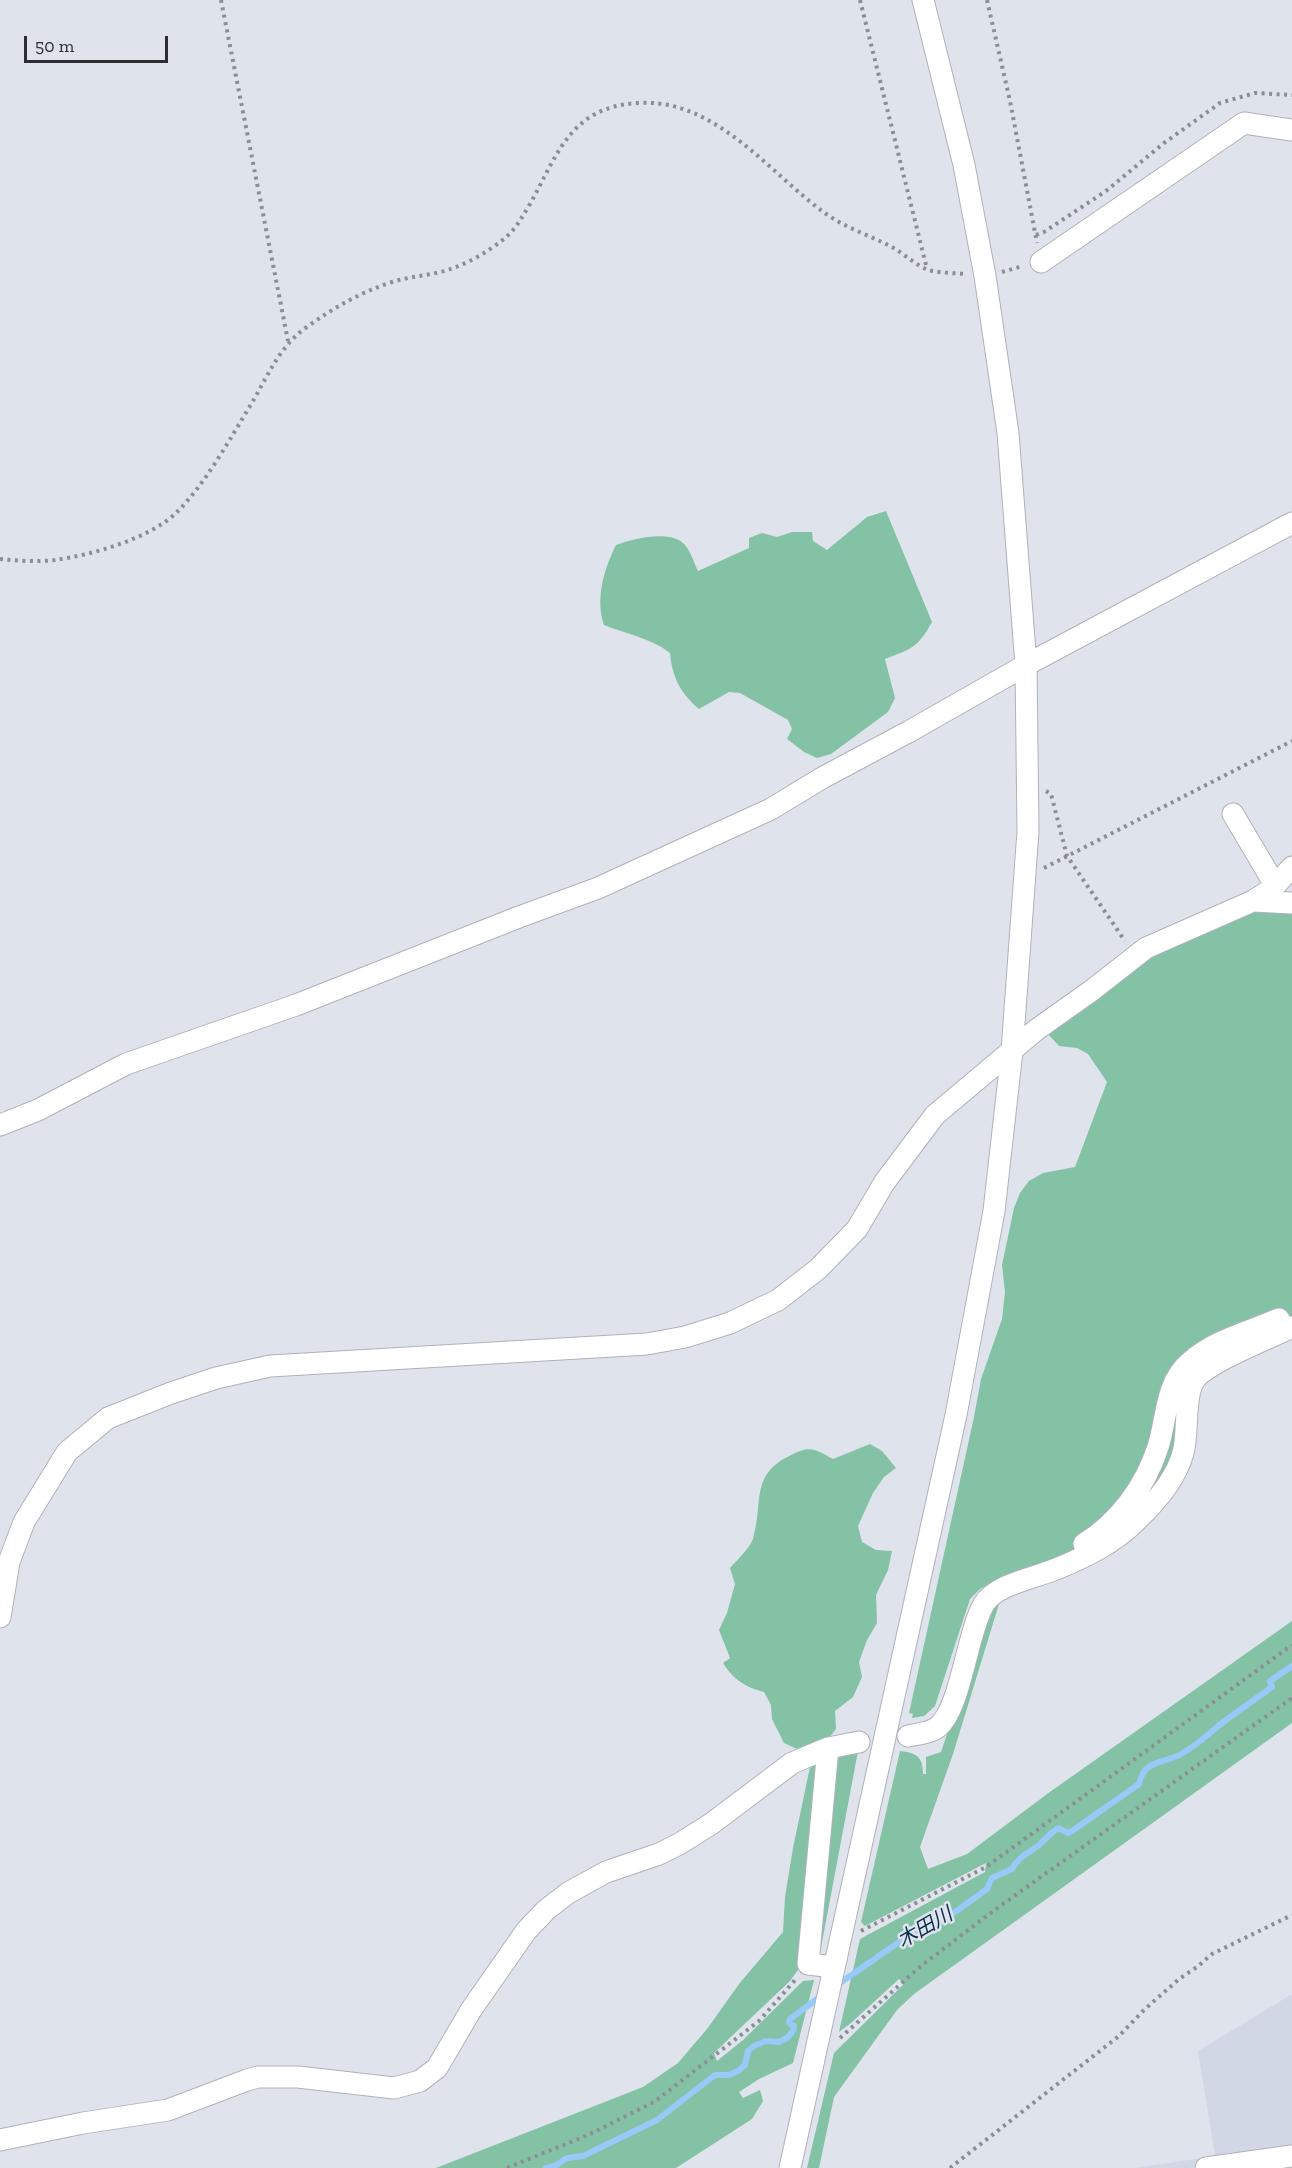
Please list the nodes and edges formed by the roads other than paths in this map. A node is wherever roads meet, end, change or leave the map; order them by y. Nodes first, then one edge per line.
1 (923, 0) edge
2 (1292, 130) edge
3 (1041, 262) road end
4 (1292, 523) edge
5 (1026, 665) junction
6 (1233, 814) dead end
7 (1292, 867) edge
8 (1275, 885) junction
9 (1253, 902) junction
10 (1292, 903) edge
11 (1012, 1051) junction
12 (0, 1125) edge
13 (1292, 1312) edge
14 (1292, 1326) edge
15 (1012, 1585) junction
16 (0, 1617) edge
17 (908, 1736) dead end
18 (859, 1742) dead end
19 (828, 1748) junction
20 (834, 1967) junction
21 (0, 2140) edge
22 (1292, 2156) edge
23 (790, 2168) edge
24 (1206, 2168) edge

1 - 5 street
2 - 3 street
4 - 5 street
5 - 11 street
5 - 12 street
6 - 8 street
7 - 8 street
8 - 9 street
9 - 10 street
9 - 11 street
11 - 16 street
11 - 20 street
13 - 15 street
14 - 15 street
15 - 17 street
18 - 19 street
19 - 20 street
19 - 21 street
20 - 23 street
22 - 24 street

